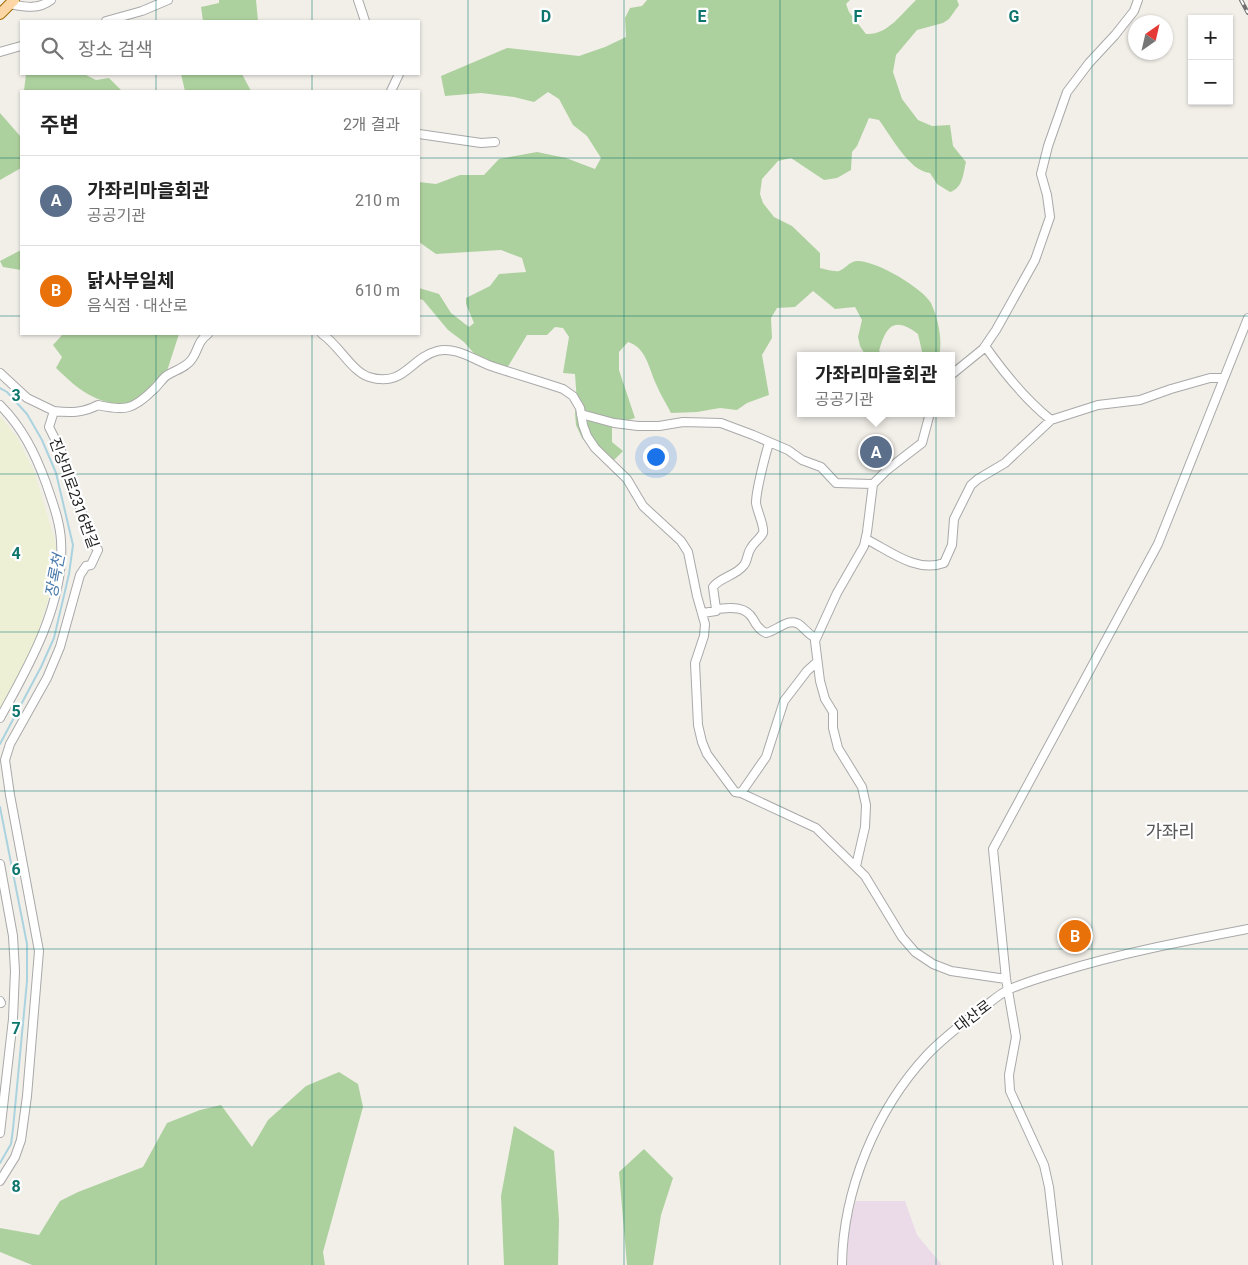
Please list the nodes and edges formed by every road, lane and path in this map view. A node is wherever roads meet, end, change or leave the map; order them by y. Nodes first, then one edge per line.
1 (50, 0) edge
2 (168, 0) edge
3 (358, 0) edge
4 (1138, 0) edge
5 (12, 2) edge
6 (0, 14) edge
7 (110, 20) edge
8 (365, 20) edge
9 (20, 46) edge
10 (0, 52) edge
11 (399, 75) edge
12 (391, 90) edge
13 (420, 134) edge
14 (495, 142) dead end
15 (1248, 318) edge
16 (207, 335) edge
17 (324, 335) edge
18 (985, 346) junction
19 (955, 372) edge
20 (0, 373) edge
21 (1224, 378) junction
22 (0, 405) edge
23 (54, 411) junction
24 (581, 414) junction
25 (929, 417) edge
26 (1051, 420) junction
27 (769, 443) junction
28 (873, 484) junction
29 (866, 539) junction
30 (716, 609) junction
31 (703, 613) junction
32 (816, 638) junction
33 (817, 662) junction
34 (0, 718) edge
35 (741, 793) junction
36 (0, 864) edge
37 (856, 866) junction
38 (9, 912) junction
39 (0, 914) edge
40 (1248, 929) edge
41 (1006, 979) junction
42 (1008, 990) junction
43 (0, 1133) edge
44 (0, 1181) edge
45 (842, 1265) edge
46 (1058, 1265) edge

1 - 5 street
2 - 7 street
3 - 8 street
4 - 18 street
5 - 6 main road
9 - 10 street
11 - 12 street
13 - 14 street
15 - 21 street
16 - 23 street
17 - 24 street
18 - 19 street
18 - 26 street
20 - 23 street
21 - 26 street
21 - 41 street
22 - 34 street
23 - 44 street, 진상미로2316번길
24 - 27 street
24 - 31 street
25 - 28 street
26 - 29 street
27 - 28 street
27 - 30 street
28 - 29 street
29 - 32 street
30 - 31 street
30 - 32 street
31 - 35 street
32 - 33 street
33 - 35 street
33 - 37 street
35 - 37 street
36 - 38 street
37 - 41 street
38 - 39 street
38 - 43 street
40 - 42 street, 대산로
41 - 42 street
42 - 45 street, 대산로
42 - 46 street

